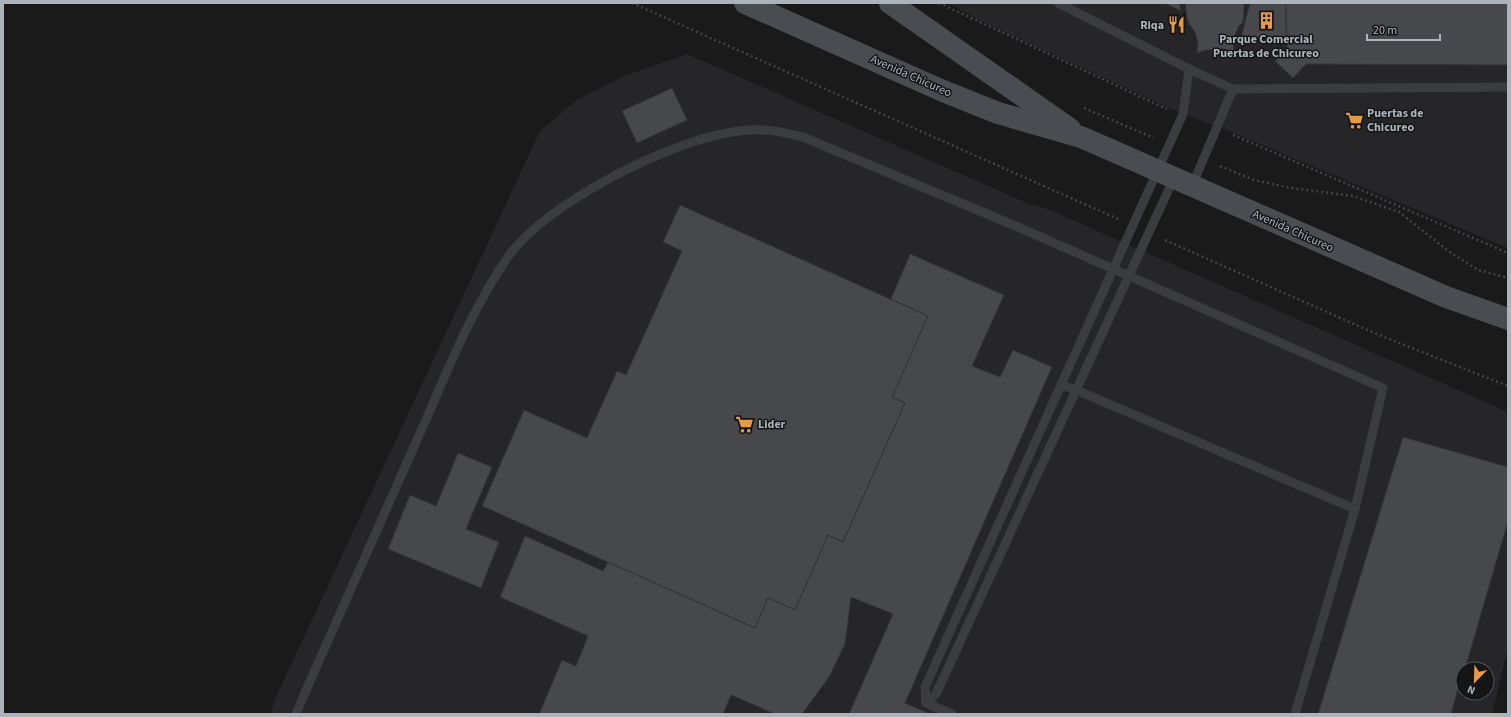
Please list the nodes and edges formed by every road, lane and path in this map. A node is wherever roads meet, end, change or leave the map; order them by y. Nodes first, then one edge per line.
1 (632, 3) edge
2 (745, 3) edge
3 (890, 3) edge
4 (1058, 3) edge
5 (1189, 69) junction
6 (1508, 87) edge
7 (1233, 89) junction
8 (1081, 137) junction
9 (1174, 178) junction
10 (1132, 226) junction
11 (1148, 232) junction
12 (1113, 269) junction
13 (1128, 276) junction
14 (1508, 319) edge
15 (1060, 385) junction
16 (1508, 386) edge
17 (1076, 390) junction
18 (1355, 509) junction
19 (926, 703) junction
20 (296, 714) edge
21 (952, 714) edge
22 (1295, 714) edge

1 - 10 path
2 - 8 main road, Avenida Chicureo
3 - 8 main road, Avenida Chicureo
4 - 5 lane
5 - 7 lane
5 - 9 lane
6 - 7 lane
7 - 9 lane
8 - 9 main road, Avenida Chicureo
9 - 10 lane
9 - 11 lane
9 - 14 main road, Avenida Chicureo
10 - 12 lane
11 - 13 lane
11 - 16 path
12 - 13 lane
12 - 15 lane
12 - 20 lane
13 - 17 lane
13 - 18 lane
15 - 17 lane
15 - 19 lane
17 - 18 lane
17 - 19 lane
18 - 22 lane
19 - 21 lane

